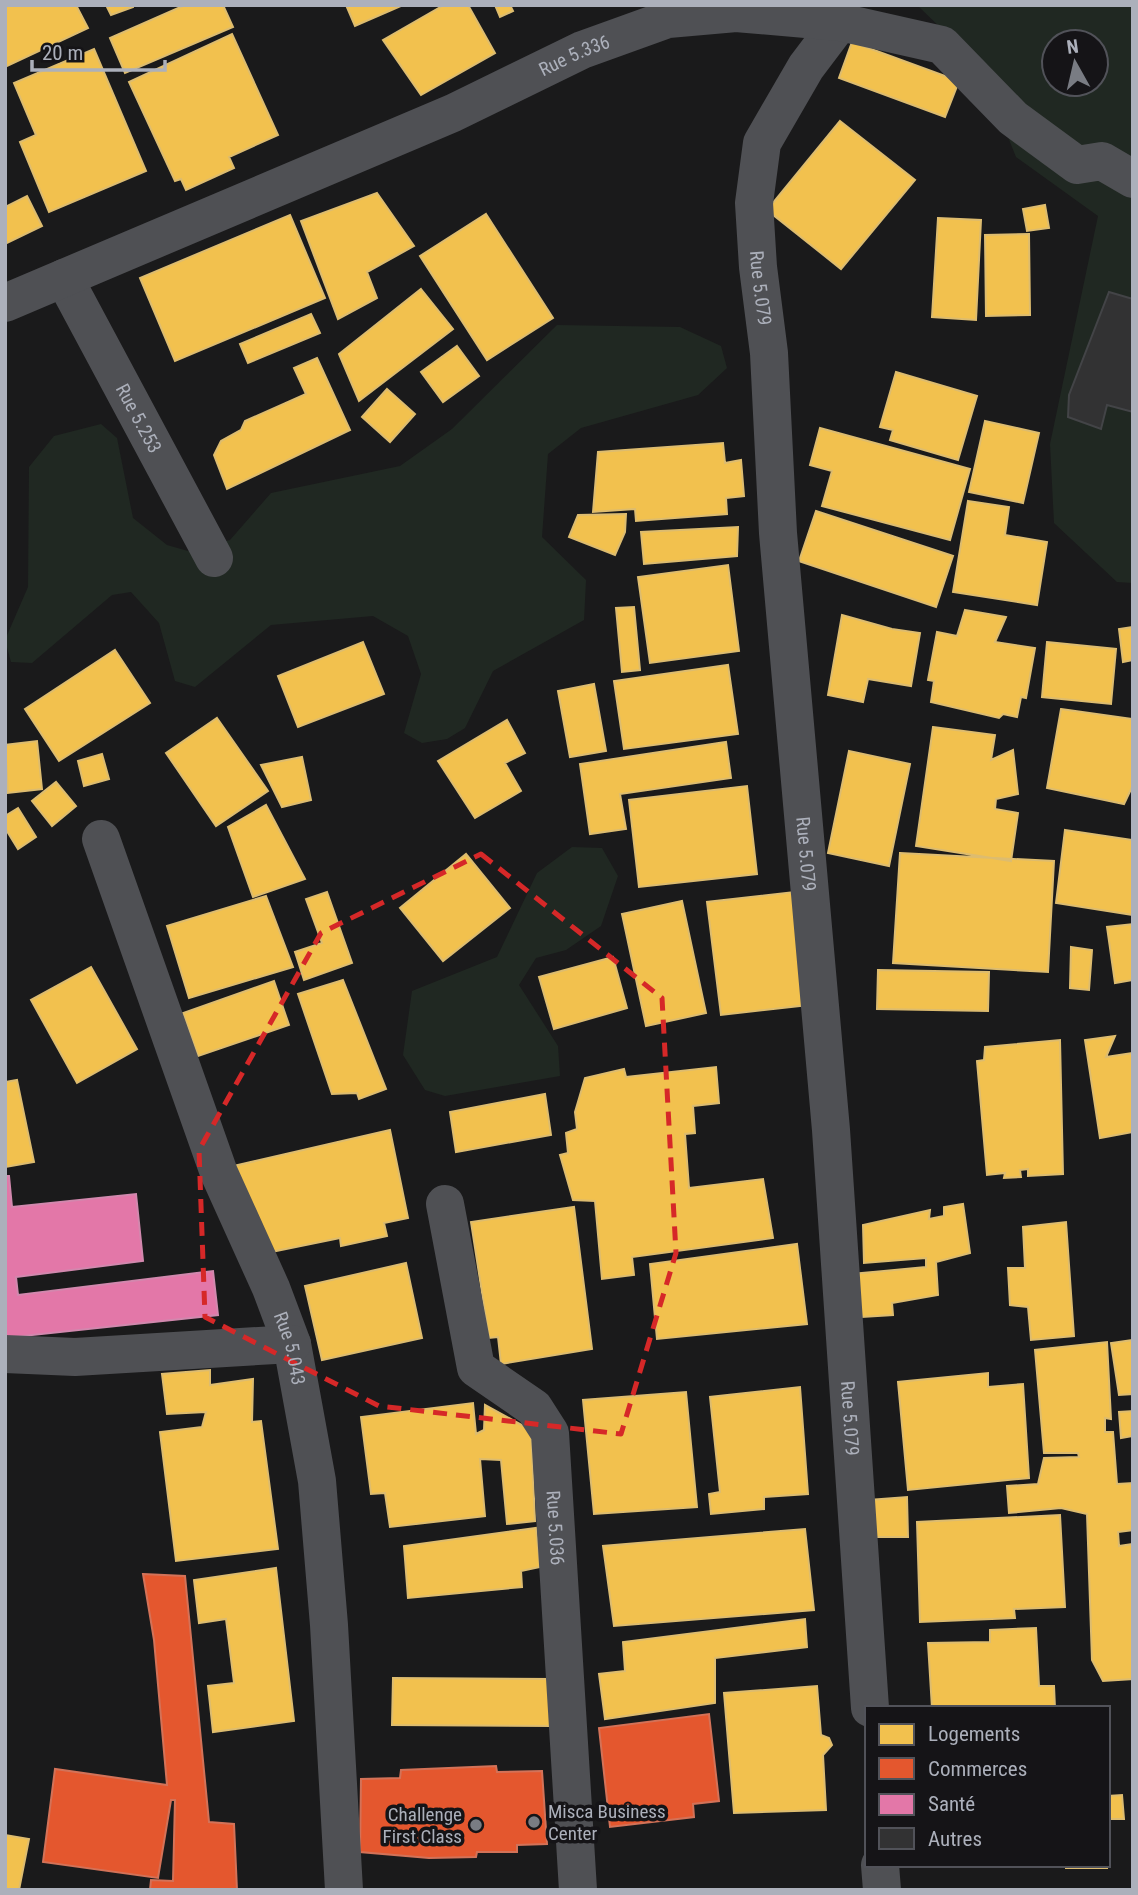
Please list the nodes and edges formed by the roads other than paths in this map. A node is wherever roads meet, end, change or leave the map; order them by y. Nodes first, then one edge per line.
1 (840, 22) junction
2 (1133, 179) edge
3 (64, 278) junction
4 (5, 303) edge
5 (215, 558) dead end
6 (101, 839) dead end
7 (445, 1205) dead end
8 (292, 1344) junction
9 (5, 1354) edge
10 (870, 1706) edge
11 (880, 1867) edge
12 (344, 1890) edge
13 (578, 1890) edge
14 (882, 1890) edge

1 - 2 street, Rue 5.336
1 - 3 street, Rue 5.336
1 - 10 street, Rue 5.079
3 - 4 street, Rue 5.336
3 - 5 street, Rue 5.253
6 - 8 street, Rue 5.043
7 - 13 street, Rue 5.036
8 - 9 street
8 - 12 street, Rue 5.043
11 - 14 street

